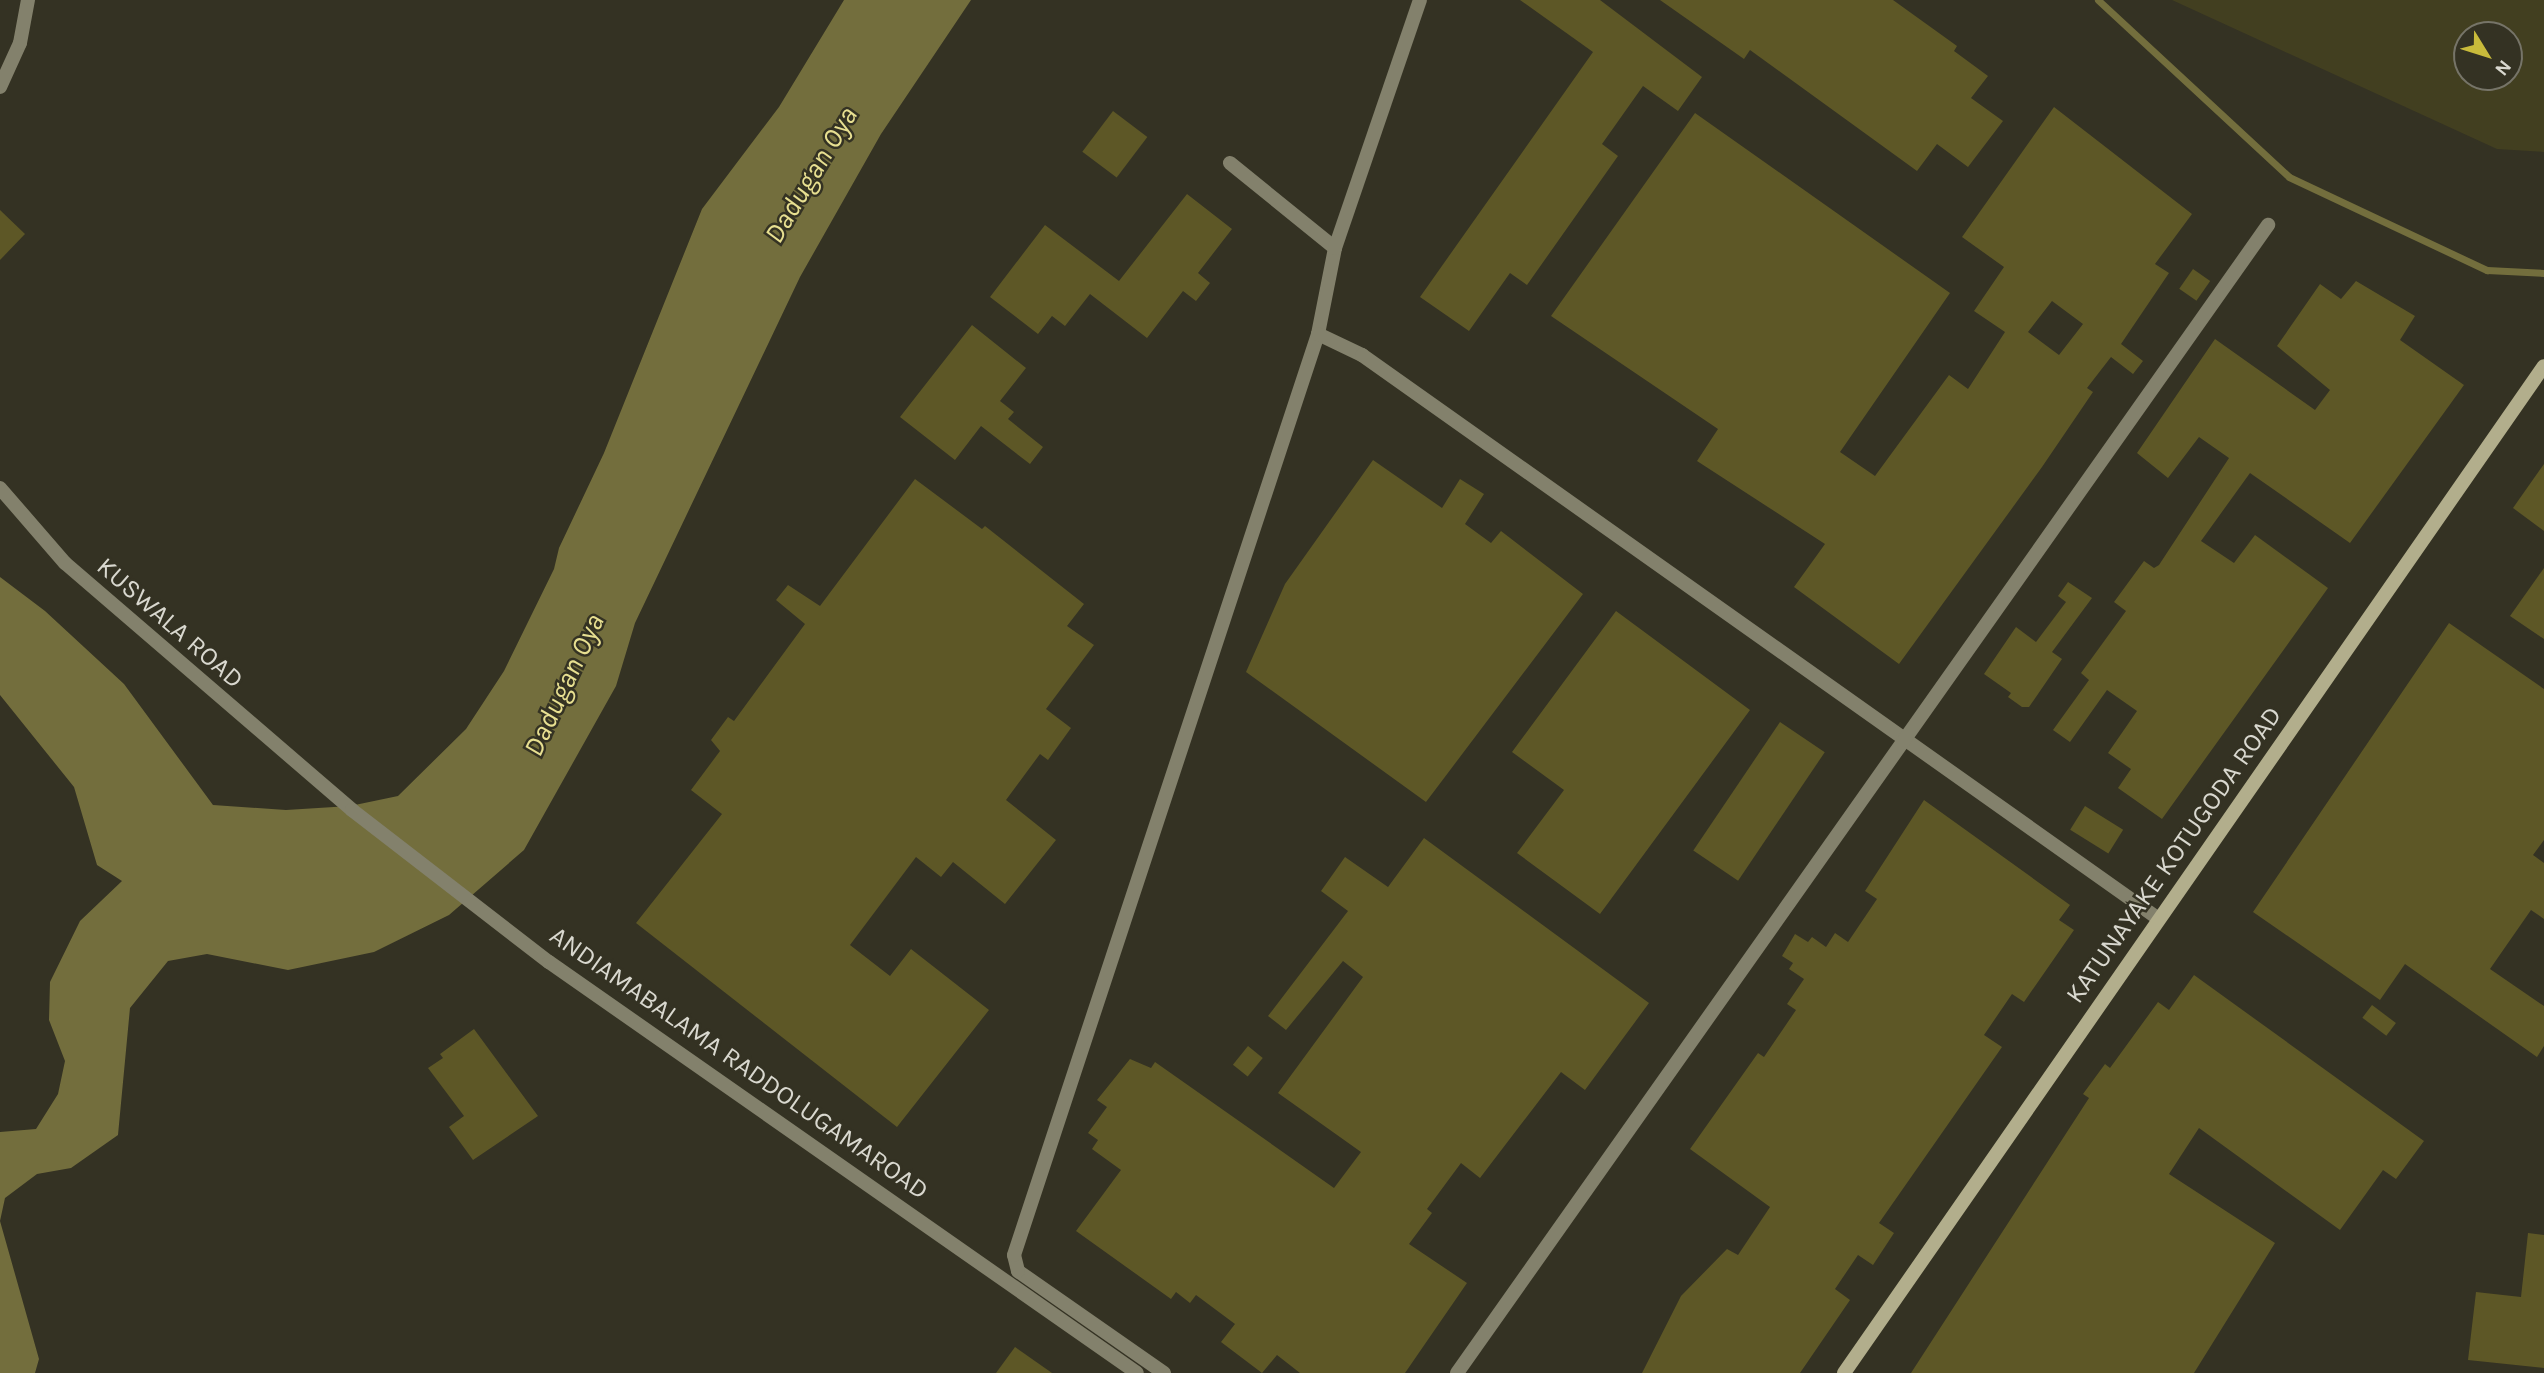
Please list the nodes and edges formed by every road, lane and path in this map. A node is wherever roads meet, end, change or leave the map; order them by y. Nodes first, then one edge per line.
1 (28, 0) edge
2 (1420, 0) edge
3 (0, 87) edge
4 (1230, 163) dead end
5 (2268, 225) dead end
6 (1335, 248) junction
7 (1318, 334) junction
8 (2544, 366) edge
9 (0, 488) edge
10 (1904, 737) junction
11 (318, 783) joint
12 (2160, 919) junction
13 (1137, 1373) edge
14 (1164, 1373) edge
15 (1457, 1373) edge
16 (1844, 1373) edge

1 - 3 street
2 - 6 street
4 - 6 street
5 - 10 street
6 - 7 street
7 - 10 street
7 - 14 street
8 - 12 main road, KATUNAYAKE KOTUGODA ROAD
9 - 11 street, KUSWALA ROAD
10 - 12 street
10 - 15 street
11 - 13 street, ANDIAMABALAMA RADDOLUGAMAROAD
12 - 16 main road, KATUNAYAKE KOTUGODA ROAD

